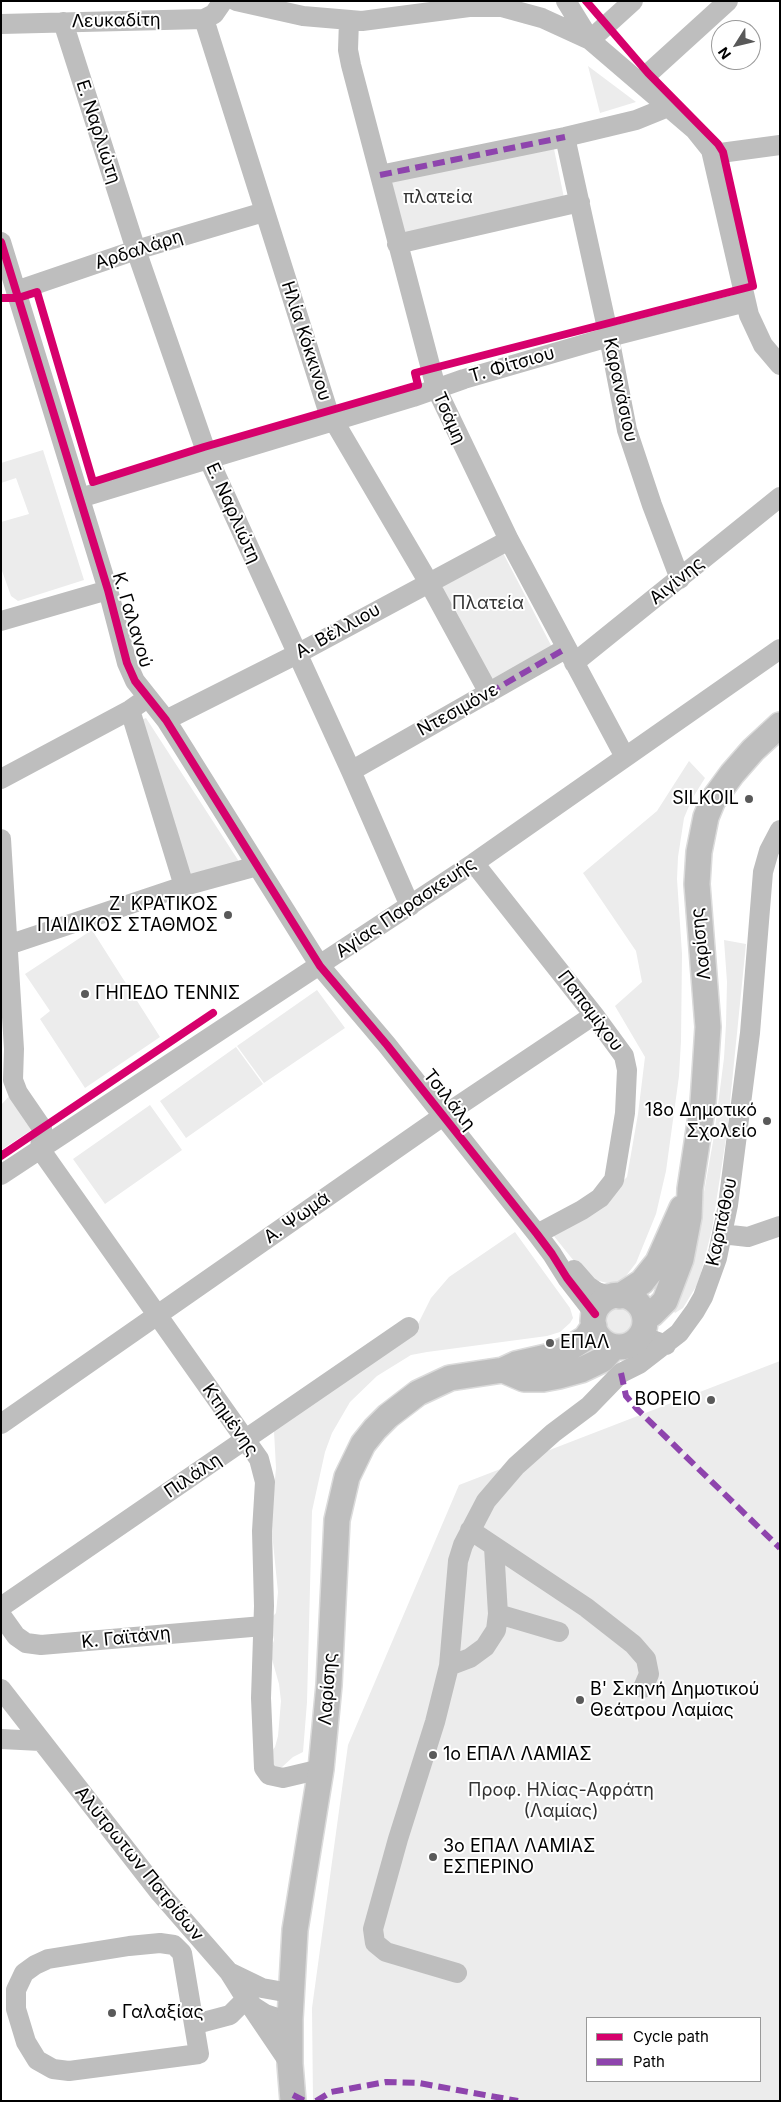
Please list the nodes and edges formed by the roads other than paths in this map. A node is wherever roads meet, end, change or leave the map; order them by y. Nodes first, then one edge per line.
1 (223, 1) edge
2 (236, 1) edge
3 (566, 1) edge
4 (633, 1) edge
5 (728, 1) edge
6 (204, 19) junction
7 (349, 20) junction
8 (63, 22) junction
9 (1, 24) edge
10 (590, 40) junction
11 (639, 82) junction
12 (668, 107) junction
13 (565, 137) junction
14 (780, 145) edge
15 (714, 154) junction
16 (380, 175) junction
17 (580, 202) junction
18 (264, 212) junction
19 (1, 242) edge
20 (398, 244) junction
21 (136, 250) junction
22 (16, 291) junction
23 (746, 302) junction
24 (609, 338) junction
25 (780, 365) edge
26 (436, 388) junction
27 (334, 421) junction
28 (209, 460) junction
29 (780, 497) edge
30 (80, 498) junction
31 (509, 540) junction
32 (680, 578) junction
33 (429, 583) junction
34 (108, 590) junction
35 (1, 621) edge
36 (780, 649) edge
37 (297, 654) junction
38 (570, 656) junction
39 (489, 692) junction
40 (147, 697) junction
41 (130, 710) junction
42 (166, 720) junction
43 (780, 725) edge
44 (625, 757) junction
45 (351, 771) junction
46 (1, 779) edge
47 (780, 830) edge
48 (1, 839) edge
49 (474, 862) junction
50 (257, 866) junction
51 (184, 886) junction
52 (410, 906) junction
53 (8, 945) junction
54 (320, 966) junction
55 (594, 1014) junction
56 (7, 1086) edge
57 (443, 1116) junction
58 (40, 1149) junction
59 (1, 1176) edge
60 (690, 1190) junction
61 (780, 1226) edge
62 (537, 1234) junction
63 (722, 1234) junction
64 (552, 1254) junction
65 (616, 1296) junction
66 (156, 1315) junction
67 (594, 1320) junction
68 (409, 1327) dead end
69 (631, 1337) junction
70 (666, 1345) junction
71 (503, 1370) junction
72 (621, 1373) junction
73 (1, 1424) edge
74 (245, 1441) junction
75 (473, 1524) junction
76 (494, 1547) junction
77 (1, 1607) edge
78 (498, 1614) junction
79 (1, 1615) edge
80 (263, 1626) junction
81 (559, 1632) dead end
82 (449, 1666) junction
83 (643, 1688) dead end
84 (1, 1689) edge
85 (1, 1739) edge
86 (42, 1741) junction
87 (321, 1769) junction
88 (229, 1972) junction
89 (457, 1973) dead end
90 (290, 1992) junction
91 (246, 1998) junction
92 (290, 2019) junction
93 (196, 2024) junction
94 (290, 2064) junction
95 (294, 2101) edge

1 - 6 street
2 - 7 street
3 - 10 street
4 - 10 street
5 - 11 street
6 - 8 street, Λευκαδίτη
6 - 18 street, Ηλία Κόκκινου
7 - 10 street
7 - 16 street, Τσάμη
8 - 9 street, Λευκαδίτη
8 - 21 street, Ε. Ναρλιώτη
10 - 11 street
11 - 12 street
12 - 13 street
12 - 15 street
13 - 16 street
13 - 17 street, Καρανάσιου
14 - 15 street
15 - 23 street
16 - 20 street, Τσάμη
17 - 20 street
17 - 24 street, Καρανάσιου
18 - 21 street, Αρδαλάρη
18 - 27 street, Ηλία Κόκκινου
19 - 22 street, Κ. Γαλανού
20 - 26 street, Τσάμη
21 - 22 street, Αρδαλάρη
21 - 28 street, Ε. Ναρλιώτη
22 - 30 street, Κ. Γαλανού
23 - 24 street, Τ. Φίτσιου
23 - 25 street
24 - 26 street, Τ. Φίτσιου
24 - 32 street, Καρανάσιου
26 - 27 street, Τ. Φίτσιου
26 - 31 street, Τσάμη
27 - 28 street, Τ. Φίτσιου
27 - 33 street, Ηλία Κόκκινου
28 - 30 street, Τ. Φίτσιου
28 - 37 street, Ε. Ναρλιώτη
29 - 32 street, Αιγίνης
30 - 34 street, Κ. Γαλανού
31 - 33 street, Α. Βέλλιου
31 - 38 street, Τσάμη
32 - 38 street, Αιγίνης
33 - 37 street, Α. Βέλλιου
33 - 39 street, Ηλία Κόκκινου
34 - 35 street
34 - 40 street, Κ. Γαλανού
36 - 44 street, Αγίας Παρασκευής
37 - 42 street, Α. Βέλλιου
37 - 45 street, Ε. Ναρλιώτη
38 - 39 street, Ντεσιμόνε
38 - 44 street, Τσάμη
39 - 45 street, Ντεσιμόνε
40 - 41 street
40 - 42 street, Κ. Γαλανού
41 - 46 street
41 - 51 street
42 - 50 street, Κ. Γαλανού
43 - 60 main road, Λαρίσης
44 - 49 street, Αγίας Παρασκευής
45 - 52 street, Ε. Ναρλιώτη
47 - 63 street, Καρπάθου
48 - 53 street
49 - 52 street, Αγίας Παρασκευής
49 - 55 street, Παπαμίχου
50 - 51 street
50 - 54 street, Κ. Γαλανού
51 - 53 street
52 - 54 street, Αγίας Παρασκευής
53 - 56 street
54 - 57 street, Τσιλάλη
54 - 58 street, Αγίας Παρασκευής
55 - 57 street, Α. Ψωμά
55 - 62 street, Παπαμίχου
56 - 58 street
57 - 62 street, Τσιλάλη
57 - 66 street, Α. Ψωμά
58 - 59 street, Αγίας Παρασκευής
58 - 66 street, Κτημένης
60 - 65 main road, Λαρίσης
60 - 69 main road, Λαρίσης
61 - 63 street
62 - 64 street, Τσιλάλη
63 - 70 street, Καρπάθου
64 - 65 street
64 - 67 street
65 - 67 main road
65 - 69 main road
66 - 73 street, Α. Ψωμά
66 - 74 street, Κτημένης
67 - 69 main road
67 - 71 main road, Λαρίσης
68 - 74 street, Πιλάλη
69 - 70 street
69 - 71 main road, Λαρίσης
69 - 72 street
70 - 72 street, Καρπάθου
71 - 87 main road, Λαρίσης
72 - 75 street, Καρπάθου
74 - 77 street, Πιλάλη
74 - 80 street, Κτημένης
75 - 76 street
75 - 82 street, Καρπάθου
76 - 78 street
76 - 83 street
78 - 81 street
78 - 82 street
79 - 80 street, Κ. Γαϊτάνη
80 - 87 street, Κτημένης
82 - 89 street, Καρπάθου
84 - 86 street, Αλύτρωτων Πατρίδων
85 - 86 street
86 - 88 street, Αλύτρωτων Πατρίδων
87 - 90 main road, Λαρίσης
88 - 90 street
88 - 91 street, Αλύτρωτων Πατρίδων
90 - 92 main road, Λαρίσης
91 - 92 street, Αλύτρωτων Πατρίδων
91 - 93 street
91 - 94 street
92 - 94 main road, Λαρίσης
93 - 93 street
94 - 95 main road, Λαρίσης

